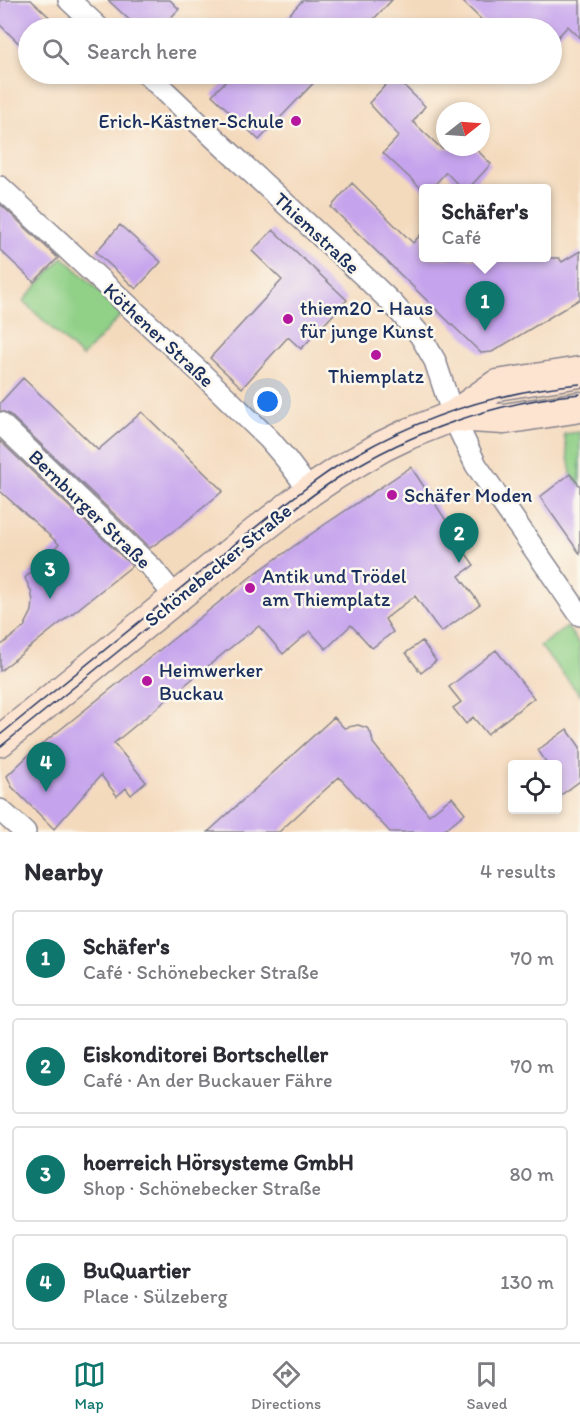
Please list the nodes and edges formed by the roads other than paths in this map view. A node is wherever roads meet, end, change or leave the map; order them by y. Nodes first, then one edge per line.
1 (69, 0) edge
2 (88, 18) edge
3 (158, 84) edge
4 (0, 187) edge
5 (580, 372) edge
6 (580, 407) edge
7 (453, 416) junction
8 (0, 423) edge
9 (310, 491) junction
10 (177, 598) junction
11 (580, 615) edge
12 (0, 741) edge
13 (0, 810) edge
14 (25, 832) edge

1 - 2 street
3 - 7 street, Thiemstraße
4 - 9 street, Köthener Straße
5 - 7 main road, Schönebecker Straße
6 - 7 main road, Schönebecker Straße
7 - 9 main road, Schönebecker Straße
7 - 11 street, Thiemstraße
8 - 10 street, Bernburger Straße
9 - 10 main road, Schönebecker Straße
10 - 12 main road, Schönebecker Straße
13 - 14 street

